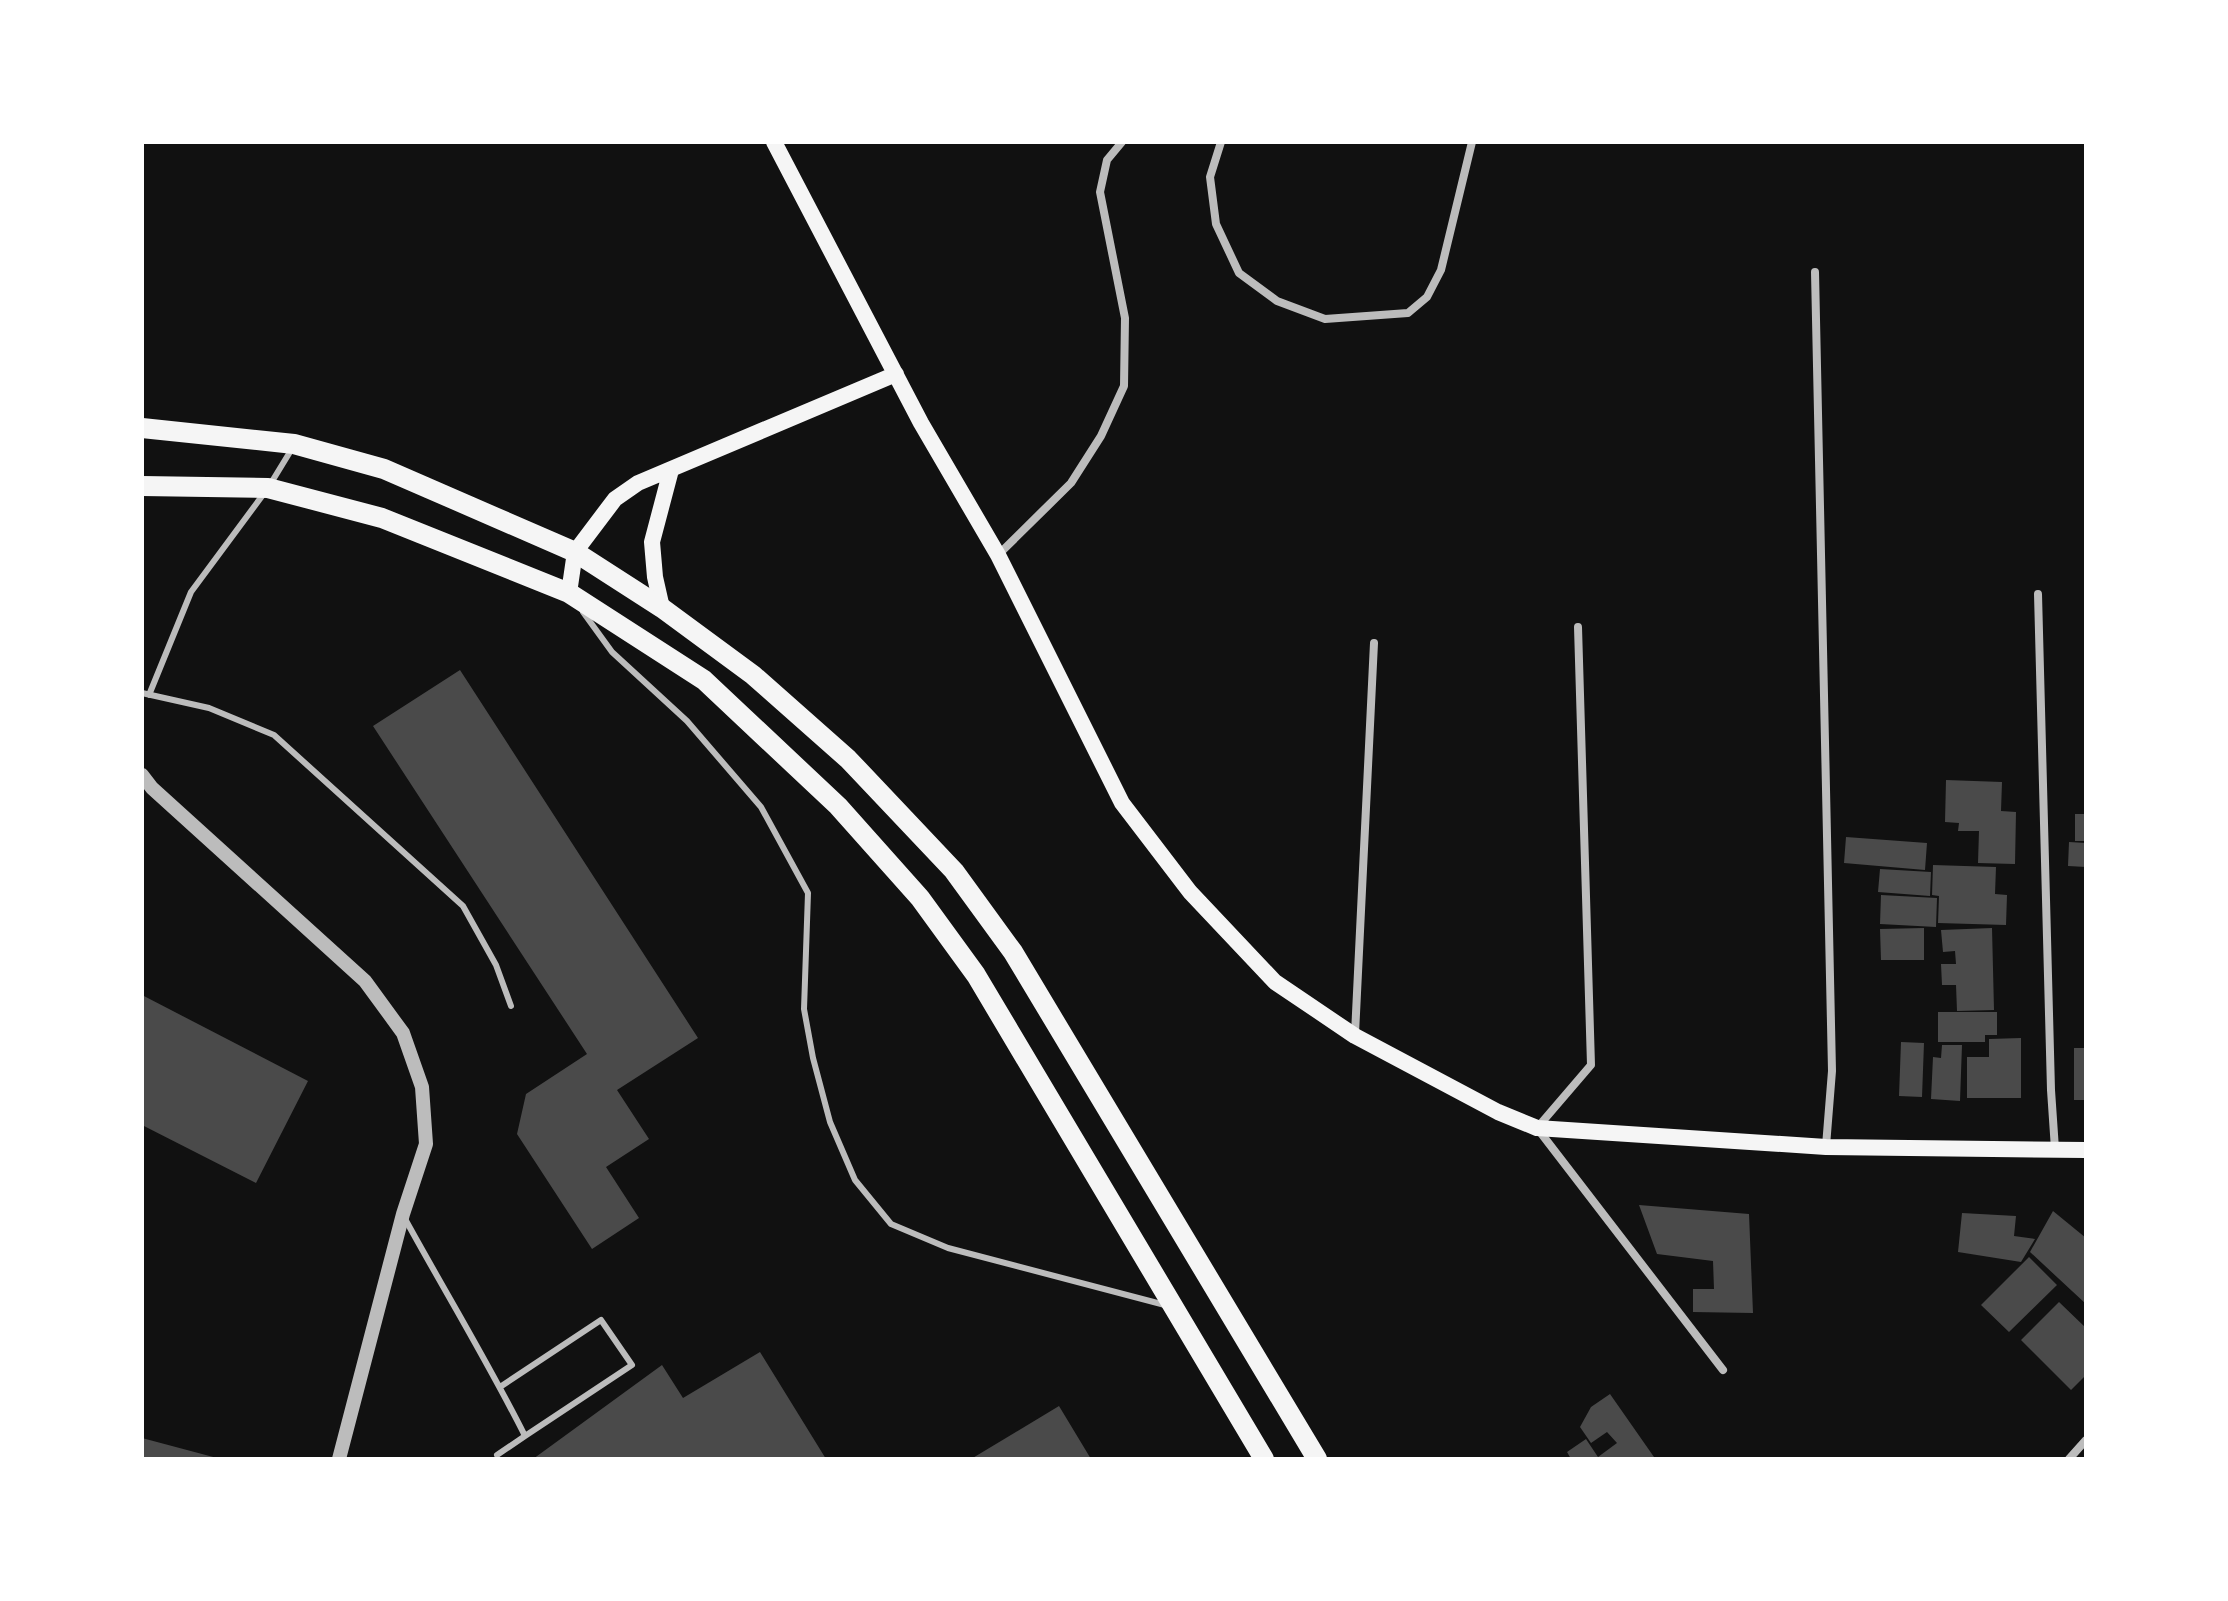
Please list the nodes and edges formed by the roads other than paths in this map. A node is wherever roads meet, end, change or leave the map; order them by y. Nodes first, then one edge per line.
1 (774, 142) edge
2 (1122, 142) edge
3 (1221, 142) edge
4 (1472, 142) edge
5 (1815, 272) dead end
6 (896, 374) junction
7 (144, 433) edge
8 (294, 444) junction
9 (671, 470) junction
10 (142, 486) edge
11 (268, 488) junction
12 (575, 552) junction
13 (998, 555) junction
14 (569, 593) junction
15 (2038, 594) dead end
16 (662, 608) junction
17 (1578, 627) dead end
18 (1374, 643) dead end
19 (145, 694) edge
20 (142, 775) edge
21 (511, 1006) dead end
22 (1355, 1036) junction
23 (1537, 1128) junction
24 (1826, 1147) junction
25 (2055, 1149) junction
26 (2086, 1150) edge
27 (403, 1214) junction
28 (1172, 1307) junction
29 (1723, 1370) dead end
30 (500, 1387) junction
31 (525, 1436) junction
32 (2086, 1440) edge
33 (497, 1455) dead end
34 (339, 1459) edge
35 (1264, 1459) edge
36 (1317, 1459) edge
37 (2069, 1459) edge

1 - 6 main road
2 - 13 street
3 - 4 street
5 - 24 street
6 - 9 main road
6 - 13 main road
7 - 8 main road
8 - 11 lane
8 - 12 main road
9 - 12 main road
9 - 16 main road
10 - 11 main road
11 - 14 main road
11 - 19 lane
12 - 14 main road
12 - 16 main road
13 - 22 main road
14 - 28 main road
14 - 28 lane
15 - 25 street
16 - 36 main road
17 - 23 street
18 - 22 street
19 - 21 lane
20 - 27 street
22 - 23 main road
23 - 24 main road
23 - 29 street
24 - 25 main road
25 - 26 main road
27 - 30 lane
27 - 34 street
28 - 35 main road
30 - 31 lane
30 - 31 lane
31 - 33 lane
32 - 37 street

